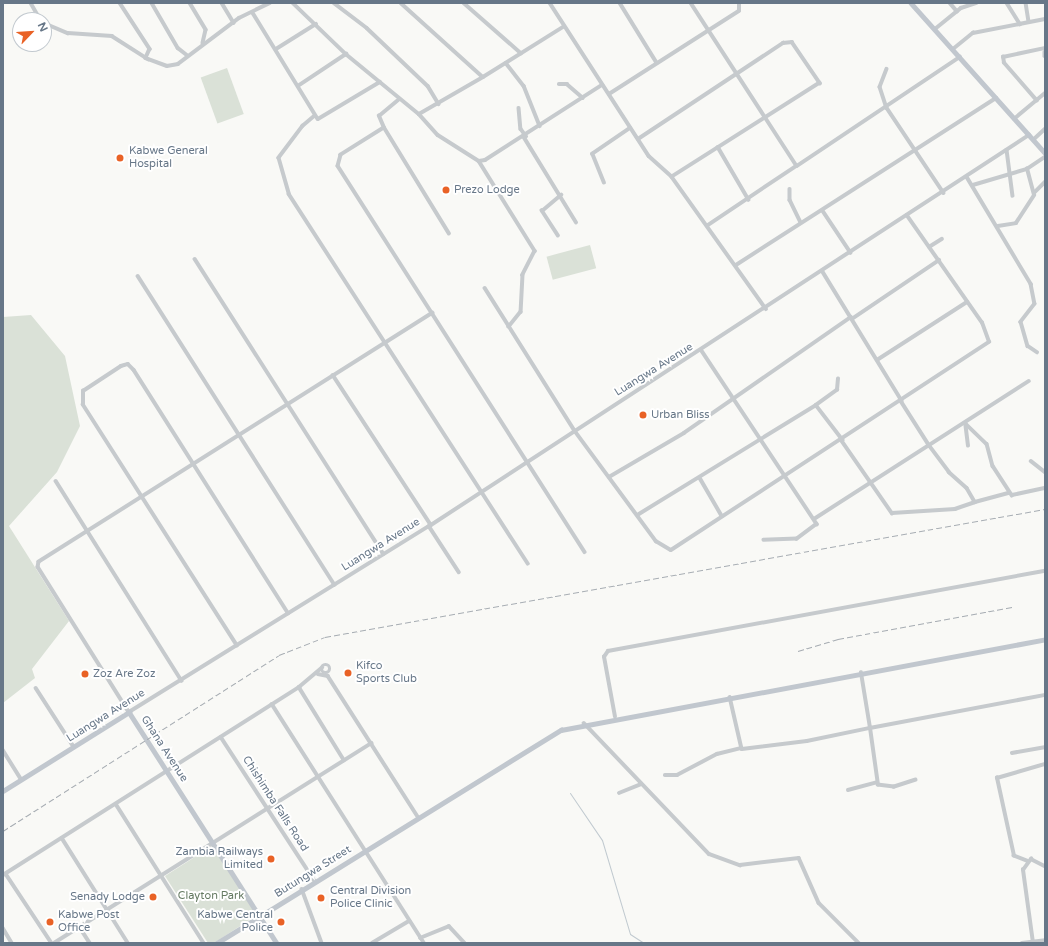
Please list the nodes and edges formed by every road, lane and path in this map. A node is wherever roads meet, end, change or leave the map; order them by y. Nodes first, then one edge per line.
1 (31, 3) edge
2 (120, 3) edge
3 (152, 3) edge
4 (190, 3) edge
5 (222, 3) edge
6 (270, 3) edge
7 (294, 3) edge
8 (334, 3) edge
9 (401, 3) edge
10 (464, 3) edge
11 (550, 3) edge
12 (620, 3) edge
13 (691, 3) edge
14 (739, 3) edge
15 (911, 3) edge
16 (950, 3) edge
17 (976, 3) edge
18 (1007, 3) edge
19 (1026, 3) edge
20 (957, 11) junction
21 (36, 12) edge
22 (253, 13) junction
23 (1045, 19) edge
24 (1030, 22) junction
25 (234, 23) junction
26 (316, 24) junction
27 (1020, 24) junction
28 (52, 26) edge
29 (563, 27) junction
30 (935, 29) junction
31 (708, 30) junction
32 (202, 44) junction
33 (1045, 48) edge
34 (276, 49) junction
35 (953, 49) junction
36 (1045, 52) edge
37 (521, 53) junction
38 (346, 54) junction
39 (187, 55) junction
40 (1045, 56) edge
41 (960, 57) junction
42 (146, 58) junction
43 (506, 63) junction
44 (657, 63) junction
45 (888, 69) dead end
46 (736, 74) junction
47 (483, 77) junction
48 (380, 82) junction
49 (559, 84) dead end
50 (602, 85) junction
51 (298, 86) junction
52 (609, 94) junction
53 (1045, 94) edge
54 (583, 98) junction
55 (996, 98) junction
56 (399, 99) junction
57 (1037, 101) junction
58 (439, 104) junction
59 (519, 108) dead end
60 (887, 108) junction
61 (419, 114) junction
62 (315, 116) junction
63 (765, 117) junction
64 (1014, 118) junction
65 (540, 126) junction
66 (384, 128) junction
67 (630, 128) junction
68 (1045, 129) edge
69 (525, 136) junction
70 (1031, 137) junction
71 (638, 139) junction
72 (718, 147) junction
73 (915, 150) junction
74 (1007, 150) junction
75 (1045, 154) edge
76 (1045, 157) edge
77 (479, 161) junction
78 (797, 166) junction
79 (1027, 169) junction
80 (1008, 172) junction
81 (672, 177) junction
82 (967, 177) junction
83 (1045, 182) edge
84 (604, 183) dead end
85 (973, 185) junction
86 (790, 189) dead end
87 (944, 193) junction
88 (1034, 193) junction
89 (561, 195) junction
90 (1013, 196) dead end
91 (749, 200) junction
92 (823, 211) junction
93 (907, 216) junction
94 (576, 222) dead end
95 (802, 223) junction
96 (709, 226) junction
97 (998, 226) junction
98 (449, 234) dead end
99 (558, 236) dead end
100 (942, 239) dead end
101 (929, 247) junction
102 (851, 253) junction
103 (195, 259) dead end
104 (939, 260) junction
105 (736, 265) junction
106 (823, 272) junction
107 (138, 276) dead end
108 (485, 288) dead end
109 (967, 302) junction
110 (766, 309) junction
111 (433, 312) junction
112 (851, 318) junction
113 (509, 327) junction
114 (386, 342) junction
115 (702, 351) junction
116 (1036, 352) dead end
117 (877, 360) junction
118 (333, 376) junction
119 (838, 379) dead end
120 (1029, 381) dead end
121 (733, 398) junction
122 (901, 401) junction
123 (288, 404) junction
124 (816, 405) junction
125 (965, 423) junction
126 (575, 431) junction
127 (240, 433) junction
128 (762, 440) junction
129 (843, 440) junction
130 (929, 445) junction
131 (968, 446) dead end
132 (528, 461) junction
133 (1031, 461) dead end
134 (192, 464) junction
135 (1045, 472) edge
136 (787, 477) junction
137 (609, 478) junction
138 (700, 478) junction
139 (56, 480) dead end
140 (871, 482) junction
141 (1045, 488) edge
142 (481, 491) junction
143 (1009, 493) junction
144 (141, 496) junction
145 (975, 502) junction
146 (639, 514) junction
147 (722, 516) junction
148 (814, 519) junction
149 (430, 526) junction
150 (87, 530) junction
151 (764, 540) dead end
152 (585, 552) dead end
153 (384, 554) junction
154 (528, 564) dead end
155 (459, 572) dead end
156 (1045, 572) edge
157 (335, 585) junction
158 (288, 613) junction
159 (1045, 639) edge
160 (237, 646) junction
161 (322, 668) junction
162 (861, 673) junction
163 (320, 674) junction
164 (328, 674) junction
165 (182, 681) junction
166 (299, 687) junction
167 (36, 688) dead end
168 (1045, 695) edge
169 (730, 697) junction
170 (272, 704) junction
171 (130, 712) junction
172 (615, 718) junction
173 (584, 723) junction
174 (870, 728) junction
175 (221, 737) junction
176 (370, 743) junction
177 (74, 747) junction
178 (1045, 747) edge
179 (741, 748) junction
180 (3, 750) edge
181 (1012, 753) dead end
182 (344, 760) junction
183 (1045, 764) edge
184 (168, 771) junction
185 (665, 774) dead end
186 (318, 776) junction
187 (21, 779) junction
188 (916, 780) dead end
189 (878, 782) junction
190 (641, 784) junction
191 (848, 790) dead end
192 (3, 791) edge
193 (619, 793) dead end
194 (116, 804) junction
195 (268, 808) junction
196 (418, 816) junction
197 (62, 838) junction
198 (213, 842) junction
199 (365, 850) junction
200 (1027, 862) junction
201 (1045, 866) edge
202 (4, 874) edge
203 (161, 875) junction
204 (315, 881) junction
205 (302, 890) junction
206 (107, 909) junction
207 (260, 916) junction
208 (409, 921) junction
209 (79, 926) junction
210 (3, 928) edge
211 (420, 938) junction
212 (1045, 940) edge
213 (1033, 942) edge
214 (12, 943) edge
215 (52, 943) edge
216 (90, 943) edge
217 (128, 943) edge
218 (204, 943) edge
219 (217, 943) edge
220 (277, 943) edge
221 (322, 943) edge
222 (372, 943) edge
223 (424, 943) edge
224 (465, 943) edge
225 (859, 943) edge
226 (1022, 943) edge

1 - 21 street
2 - 42 street
3 - 39 street
4 - 32 street
5 - 25 street
6 - 22 street
7 - 26 street
8 - 58 street
9 - 47 street
10 - 37 street
11 - 29 street
12 - 44 street
13 - 31 street
14 - 31 street
15 - 30 main road
16 - 20 street
17 - 20 street
18 - 27 street
19 - 24 street
20 - 30 street
22 - 25 street
22 - 34 street
23 - 24 street
24 - 27 street
25 - 32 street
26 - 34 street
26 - 38 street
27 - 35 street
28 - 42 street
29 - 37 street
29 - 50 street
30 - 35 main road
31 - 44 street
31 - 46 street
32 - 39 street
33 - 57 street
34 - 51 street
35 - 41 main road
36 - 40 street
37 - 43 street
38 - 48 street
38 - 51 street
39 - 42 street
41 - 55 main road
41 - 60 street
43 - 47 street
43 - 65 street
44 - 52 street
45 - 60 street
46 - 63 street
46 - 63 street
46 - 71 street
47 - 58 street
48 - 56 street
48 - 62 street
49 - 54 street
50 - 52 street
50 - 54 street
51 - 62 street
52 - 67 street
53 - 57 street
54 - 65 street
55 - 64 main road
55 - 73 street
56 - 61 street
56 - 66 street
57 - 64 street
58 - 61 street
59 - 69 street
60 - 73 street
60 - 78 street
61 - 77 street
62 - 114 street
63 - 72 street
63 - 78 street
64 - 70 main road
65 - 69 street
66 - 98 street
66 - 111 street
67 - 71 street
67 - 84 street
68 - 70 street, Luangwa Avenue
69 - 77 street
69 - 89 street
70 - 74 street, Luangwa Avenue
70 - 75 main road
71 - 81 street
72 - 81 street
72 - 91 street
73 - 87 street
73 - 92 street
74 - 80 street
74 - 82 street, Luangwa Avenue
76 - 79 street
77 - 113 street
78 - 91 street
79 - 80 street
79 - 88 street
80 - 85 street
80 - 90 street
81 - 96 street
82 - 85 street
82 - 87 street, Luangwa Avenue
83 - 88 street
85 - 97 street
86 - 95 street
87 - 93 street, Luangwa Avenue
88 - 97 street
89 - 94 street
89 - 99 street
91 - 96 street
92 - 95 street
92 - 102 street
93 - 101 street
93 - 102 street, Luangwa Avenue
95 - 105 street
96 - 105 street
97 - 116 street
100 - 101 street
101 - 104 street
102 - 106 street, Luangwa Avenue
103 - 123 street
104 - 109 street
104 - 112 street
105 - 110 street
106 - 110 street, Luangwa Avenue
106 - 112 street
107 - 127 street
108 - 113 street
109 - 117 street
109 - 122 street
110 - 115 street, Luangwa Avenue
111 - 114 street
111 - 132 street
112 - 117 street
112 - 121 street
113 - 126 street
114 - 118 street
114 - 142 street
115 - 121 street
115 - 126 street, Luangwa Avenue
117 - 122 street
118 - 123 street
118 - 149 street
119 - 124 street
120 - 125 street
121 - 128 street
121 - 137 street
122 - 129 street
122 - 130 street
123 - 127 street
123 - 153 street
124 - 128 street
124 - 129 street
125 - 130 street
125 - 131 street
125 - 143 street
126 - 132 street, Luangwa Avenue
126 - 137 street
127 - 134 street
127 - 157 street
128 - 136 street
128 - 138 street
129 - 136 street
129 - 140 street
130 - 140 street
130 - 145 street
132 - 142 street, Luangwa Avenue
132 - 152 street
133 - 135 street
134 - 144 street
134 - 144 street
134 - 158 street
136 - 147 street
136 - 148 street
137 - 146 street
138 - 146 street
138 - 147 street
139 - 150 street
140 - 145 street
140 - 148 street
141 - 143 street
142 - 149 street, Luangwa Avenue
142 - 154 street
143 - 145 street
144 - 150 street
144 - 160 street
146 - 147 street
148 - 151 street
149 - 153 street, Luangwa Avenue
149 - 155 street
150 - 165 street
150 - 171 street, Ghana Avenue
153 - 157 street, Luangwa Avenue
156 - 172 street
157 - 158 street, Luangwa Avenue
158 - 160 street, Luangwa Avenue
159 - 162 main road, Butungwa Street
160 - 165 street, Luangwa Avenue
161 - 163 street
161 - 164 street
161 - 164 street
162 - 169 main road, Butungwa Street
162 - 174 street
163 - 164 street
163 - 166 street
164 - 176 street
165 - 171 street, Luangwa Avenue
166 - 170 street
166 - 182 street
167 - 177 street
168 - 174 street
169 - 172 main road, Butungwa Street
169 - 179 street
170 - 175 street
170 - 186 street
171 - 177 main road, Luangwa Avenue
171 - 184 main road, Ghana Avenue
172 - 173 main road, Butungwa Street
173 - 190 street
173 - 196 main road, Butungwa Street
174 - 179 street
174 - 189 street
175 - 184 street
175 - 195 street, Chishimba Falls Road
176 - 182 street
176 - 196 street
177 - 187 main road, Luangwa Avenue
178 - 181 street
179 - 185 street
180 - 187 street
182 - 186 street
183 - 200 street
184 - 194 street
184 - 198 main road, Ghana Avenue
186 - 195 street
186 - 199 street
187 - 192 main road, Luangwa Avenue
188 - 189 street
189 - 191 street
190 - 193 street
190 - 225 street
194 - 197 street
194 - 203 street
195 - 198 street
195 - 204 street, Chishimba Falls Road
196 - 199 main road, Butungwa Street
197 - 202 street
197 - 206 street
198 - 203 street
198 - 207 main road, Ghana Avenue
199 - 204 main road, Butungwa Street
199 - 208 street
200 - 201 street
200 - 213 street
202 - 215 street
203 - 206 street
203 - 218 street
204 - 205 main road, Butungwa Street
205 - 207 main road, Butungwa Street
205 - 221 street
206 - 209 street
206 - 217 street
207 - 219 main road, Butungwa Street
207 - 220 main road, Ghana Avenue
208 - 211 street
208 - 222 street
209 - 215 street
209 - 216 street
210 - 214 street
211 - 223 street
211 - 224 street
212 - 213 street
213 - 226 street

